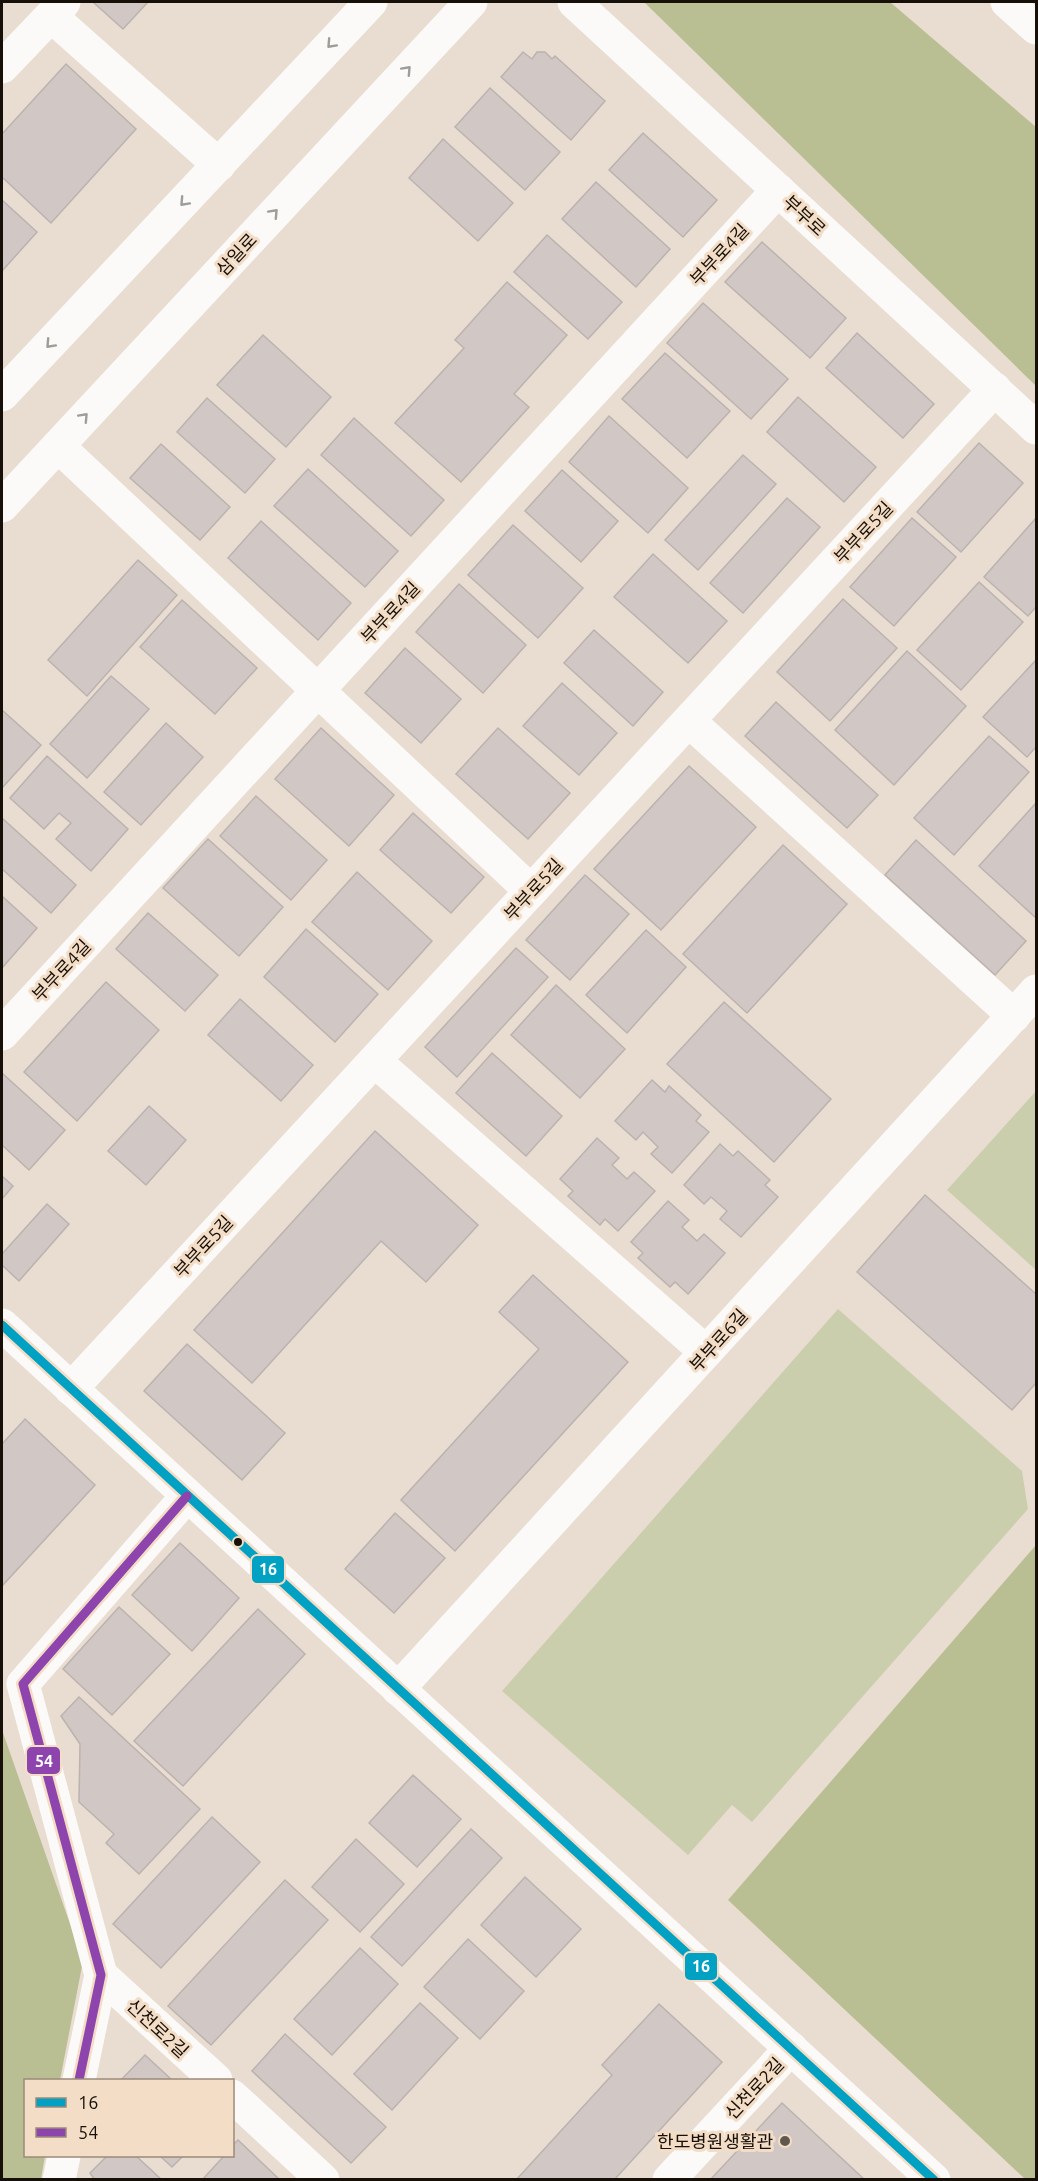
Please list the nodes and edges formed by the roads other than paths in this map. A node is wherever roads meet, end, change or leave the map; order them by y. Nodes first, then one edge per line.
1 (371, 2) edge
2 (471, 2) edge
3 (574, 2) edge
4 (1007, 2) edge
5 (57, 9) edge
6 (1036, 28) edge
7 (2, 67) edge
8 (219, 165) junction
9 (778, 190) junction
10 (994, 389) junction
11 (2, 395) edge
12 (1036, 428) edge
13 (57, 446) junction
14 (2, 506) edge
15 (318, 690) junction
16 (689, 721) junction
17 (531, 891) junction
18 (1036, 991) edge
19 (1014, 1016) junction
20 (2, 1034) edge
21 (375, 1060) junction
22 (2, 1325) edge
23 (706, 1352) junction
24 (71, 1389) junction
25 (188, 1496) junction
26 (398, 1689) junction
27 (101, 1975) junction
28 (791, 2048) junction
29 (79, 2079) edge
30 (215, 2079) edge
31 (234, 2098) edge
32 (64, 2157) edge
33 (59, 2180) edge
34 (323, 2180) edge
35 (669, 2180) edge
36 (934, 2180) edge

1 -> 8 street
13 -> 2 street, 삼일로
3 - 9 street, 부부로
4 - 6 street
5 - 7 street
5 - 8 street
8 -> 11 street
9 - 10 street, 부부로
9 - 15 street, 부부로4길
10 - 12 street, 부부로
10 - 16 street, 부부로5길
13 - 14 street, 삼일로
13 - 15 street
15 - 17 street
15 - 20 street, 부부로4길
16 - 17 street, 부부로5길
16 - 19 street
17 - 21 street, 부부로5길
18 - 19 street, 부부로6길
19 - 23 street, 부부로6길
21 - 23 street
21 - 24 street, 부부로5길
22 - 24 street
23 - 26 street, 부부로6길
24 - 25 street
25 - 26 street
25 - 27 street
26 - 28 street
27 - 29 street
27 - 30 street, 신천로2길
28 - 35 street, 신천로2길
28 - 36 street
31 - 34 street
32 - 33 street

